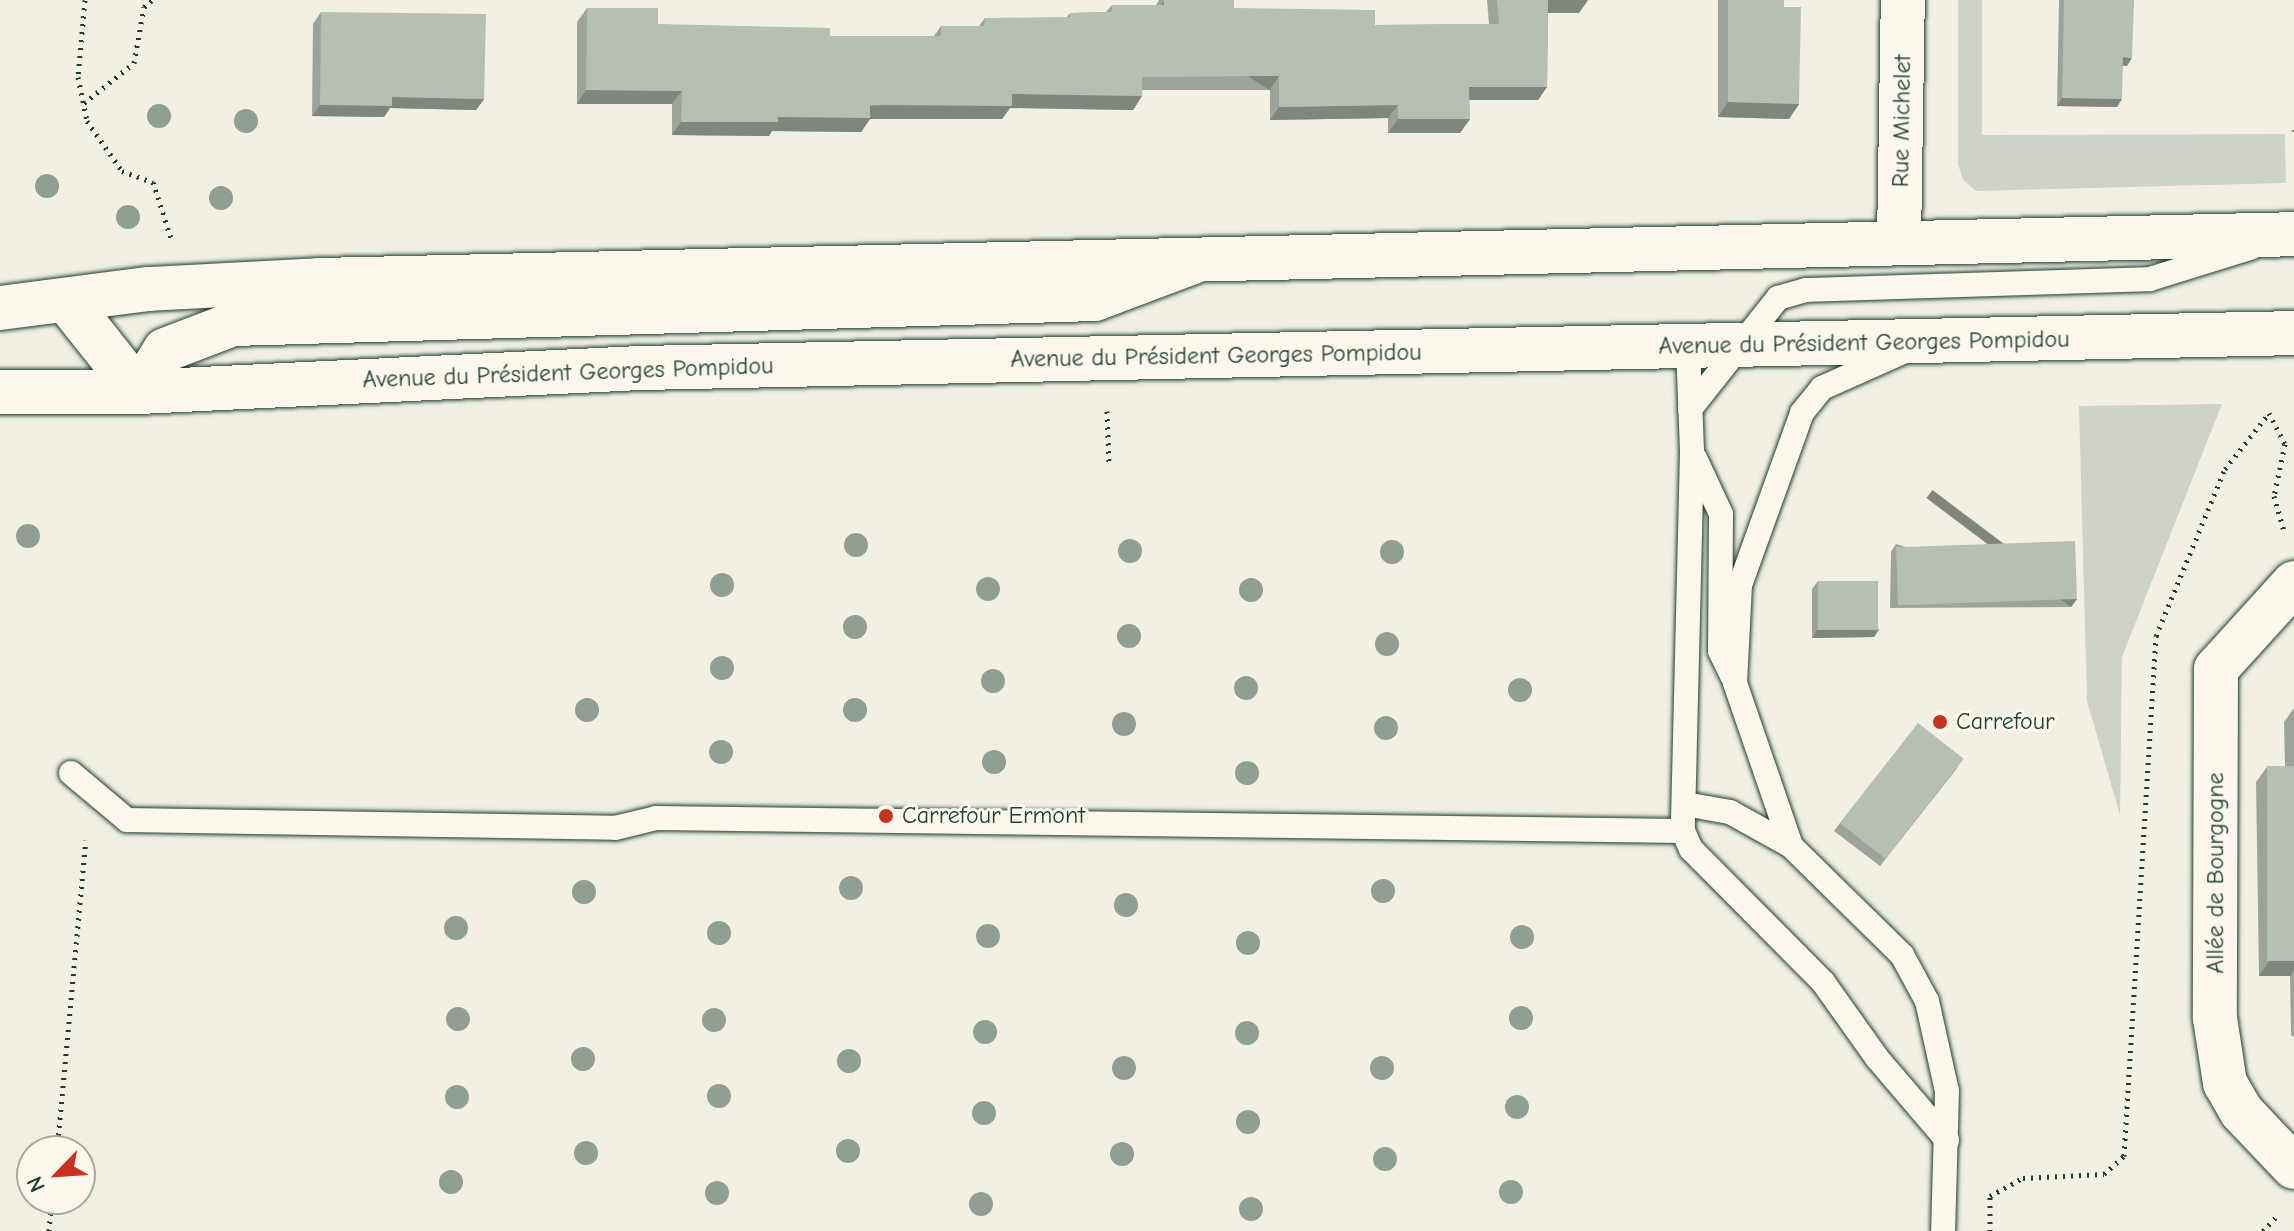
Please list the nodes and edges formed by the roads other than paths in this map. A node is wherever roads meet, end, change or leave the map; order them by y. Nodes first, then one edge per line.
1 (1903, 0) edge
2 (2294, 234) edge
3 (1899, 243) junction
4 (1199, 259) junction
5 (66, 300) junction
6 (0, 308) edge
7 (2294, 333) edge
8 (1926, 341) junction
9 (1688, 347) junction
10 (1738, 347) junction
11 (0, 392) edge
12 (139, 392) junction
13 (1690, 409) junction
14 (1692, 452) junction
15 (2294, 583) edge
16 (1735, 683) junction
17 (71, 773) dead end
18 (1685, 804) junction
19 (1683, 831) junction
20 (1791, 846) junction
21 (1947, 1140) junction
22 (2294, 1167) edge
23 (1943, 1231) edge

1 - 3 main road, Rue Michelet
2 - 3 main road
2 - 10 lane
3 - 4 main road
4 - 5 main road
4 - 12 main road
5 - 6 main road
5 - 12 main road
7 - 8 main road, Avenue du Président Georges Pompidou
8 - 10 main road, Avenue du Président Georges Pompidou
8 - 16 lane
9 - 10 main road, Avenue du Président Georges Pompidou
9 - 12 main road, Avenue du Président Georges Pompidou
9 - 13 lane
10 - 13 lane
11 - 12 main road, Avenue du Président Georges Pompidou
13 - 14 lane
14 - 16 lane
14 - 18 lane
15 - 22 main road, Allée de Bourgogne
16 - 20 lane
17 - 19 lane
18 - 19 lane
18 - 20 lane
19 - 21 lane
20 - 21 lane
21 - 23 lane

